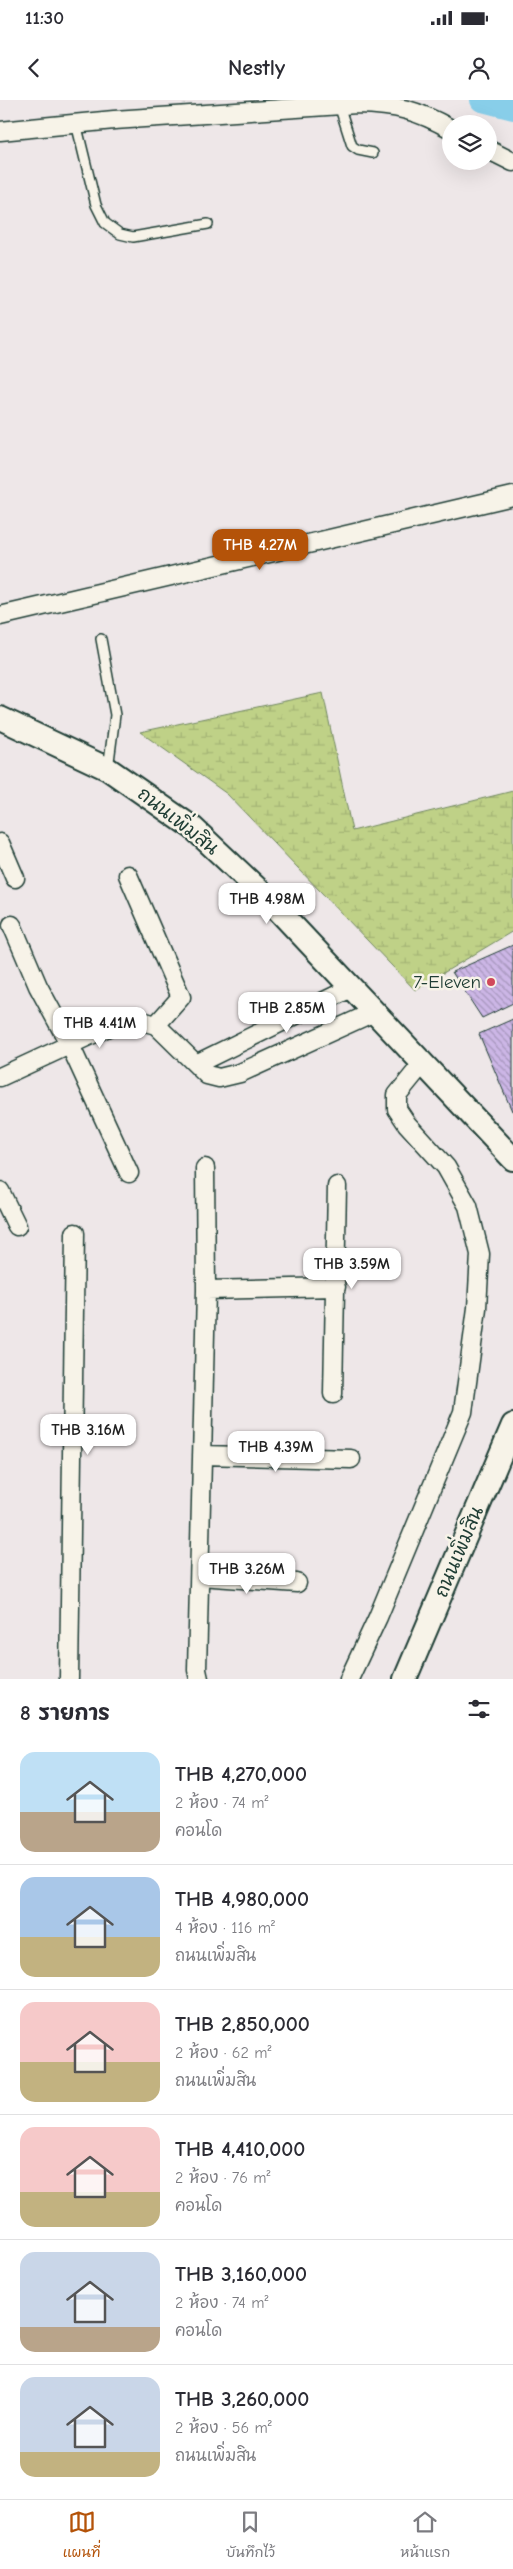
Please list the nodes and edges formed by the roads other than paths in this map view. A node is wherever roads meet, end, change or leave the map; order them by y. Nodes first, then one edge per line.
1 (339, 105) junction
2 (76, 124) junction
3 (442, 125) edge
4 (0, 131) edge
5 (373, 153) dead end
6 (497, 154) edge
7 (513, 162) edge
8 (208, 224) dead end
9 (513, 496) edge
10 (0, 616) edge
11 (101, 639) dead end
12 (2, 724) edge
13 (108, 769) junction
14 (0, 843) edge
15 (128, 875) dead end
16 (15, 878) dead end
17 (12, 925) dead end
18 (351, 988) junction
19 (374, 1012) junction
20 (156, 1025) junction
21 (70, 1045) junction
22 (423, 1063) junction
23 (196, 1064) junction
24 (0, 1077) edge
25 (513, 1159) edge
26 (205, 1168) dead end
27 (128, 1173) dead end
28 (337, 1186) dead end
29 (0, 1191) edge
30 (17, 1226) dead end
31 (75, 1233) dead end
32 (336, 1287) junction
33 (206, 1290) junction
34 (333, 1394) dead end
35 (513, 1425) edge
36 (202, 1455) junction
37 (351, 1459) dead end
38 (200, 1576) junction
39 (297, 1583) dead end
40 (69, 1679) edge
41 (198, 1679) edge
42 (349, 1679) edge
43 (404, 1679) edge

1 - 2 street
1 - 3 street
1 - 5 lane
2 - 4 street
2 - 8 lane
6 - 7 street
9 - 10 street
11 - 13 lane
12 - 13 street, ถนนเพิ่มสิน
13 - 18 street, ถนนเพิ่มสิน
14 - 16 street
15 - 20 street
17 - 21 street
18 - 19 street, ถนนเพิ่มสิน
18 - 23 street
19 - 22 street, ถนนเพิ่มสิน
19 - 23 street
20 - 21 street
20 - 23 street
21 - 24 street
21 - 27 street
22 - 25 street, ถนนเพิ่มสิน
22 - 42 street
26 - 33 street
28 - 32 street
29 - 30 street
31 - 40 street
32 - 33 street
32 - 34 street
33 - 36 street
35 - 43 street, ถนนเพิ่มสิน
36 - 37 street
36 - 38 street
38 - 39 street
38 - 41 street

